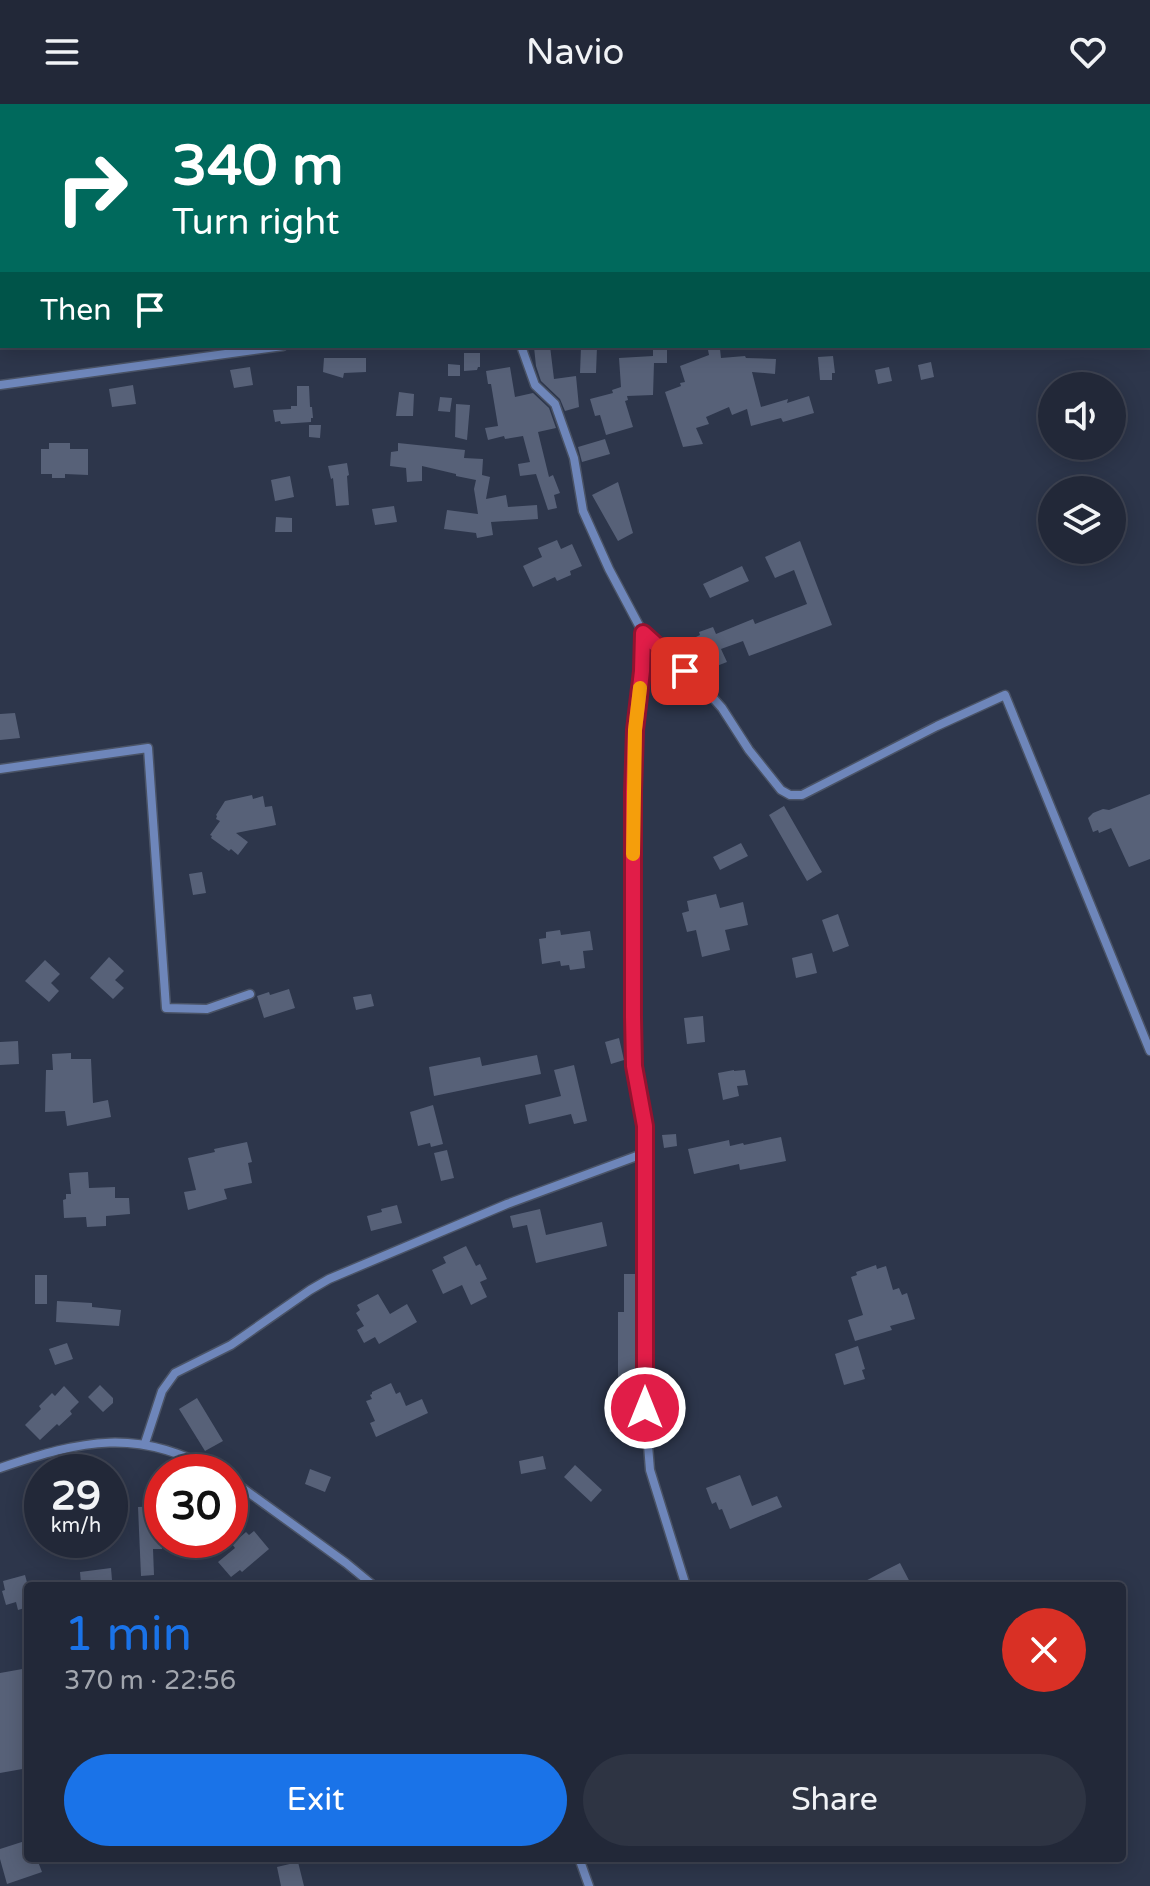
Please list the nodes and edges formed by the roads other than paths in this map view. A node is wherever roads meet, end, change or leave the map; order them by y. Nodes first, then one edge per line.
1 (268, 348) edge
2 (522, 348) edge
3 (0, 385) edge
4 (643, 633) junction
5 (0, 769) edge
6 (250, 994) dead end
7 (1150, 1051) edge
8 (645, 1153) junction
9 (145, 1443) junction
10 (177, 1454) edge
11 (0, 1468) edge
12 (248, 1492) edge
13 (369, 1582) edge
14 (685, 1582) edge
15 (580, 1862) edge
16 (589, 1886) edge

1 - 3 street
2 - 4 street
4 - 7 street
4 - 8 street
5 - 6 street
8 - 9 street
8 - 14 street
9 - 10 street
9 - 11 street
12 - 13 street
15 - 16 street

